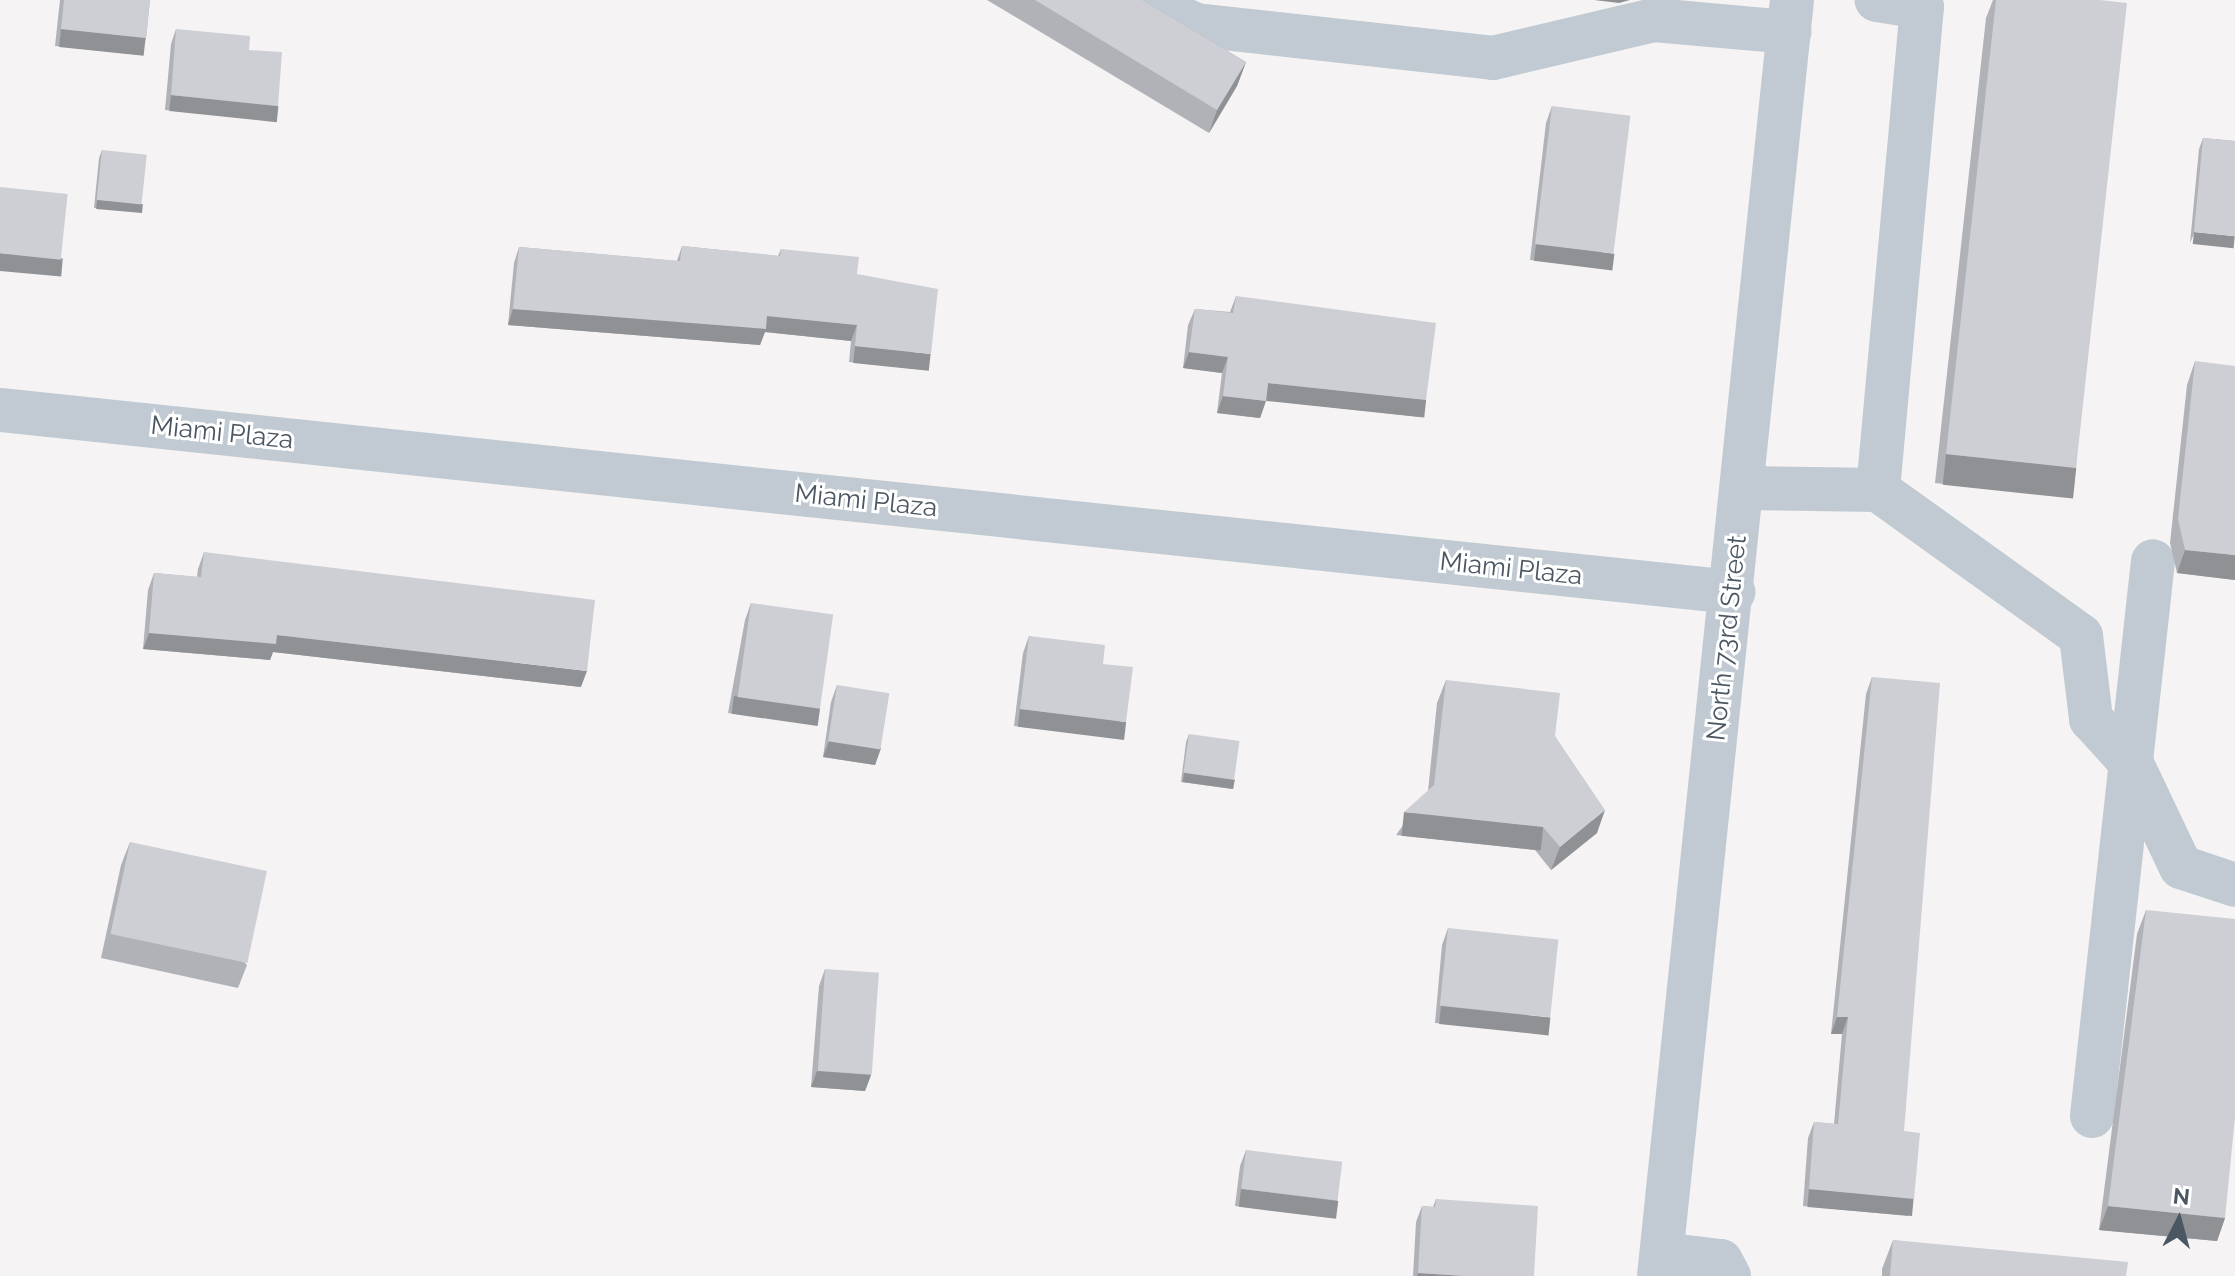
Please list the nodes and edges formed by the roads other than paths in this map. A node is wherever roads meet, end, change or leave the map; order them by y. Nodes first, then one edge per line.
1 (1142, 0) edge
2 (1877, 0) edge
3 (1790, 16) edge
4 (0, 410) edge
5 (1743, 488) junction
6 (1878, 490) junction
7 (2153, 561) dead end
8 (1733, 592) junction
9 (2132, 764) junction
10 (2235, 885) edge
11 (2092, 1116) dead end
12 (1660, 1265) edge
13 (1729, 1276) edge

1 - 3 street
2 - 6 street
3 - 5 street, North 73rd Street
4 - 8 street, Miami Plaza
5 - 6 street
5 - 8 street, North 73rd Street
6 - 9 street
7 - 9 street
8 - 12 street, North 73rd Street
9 - 10 street
9 - 11 street
12 - 13 street

